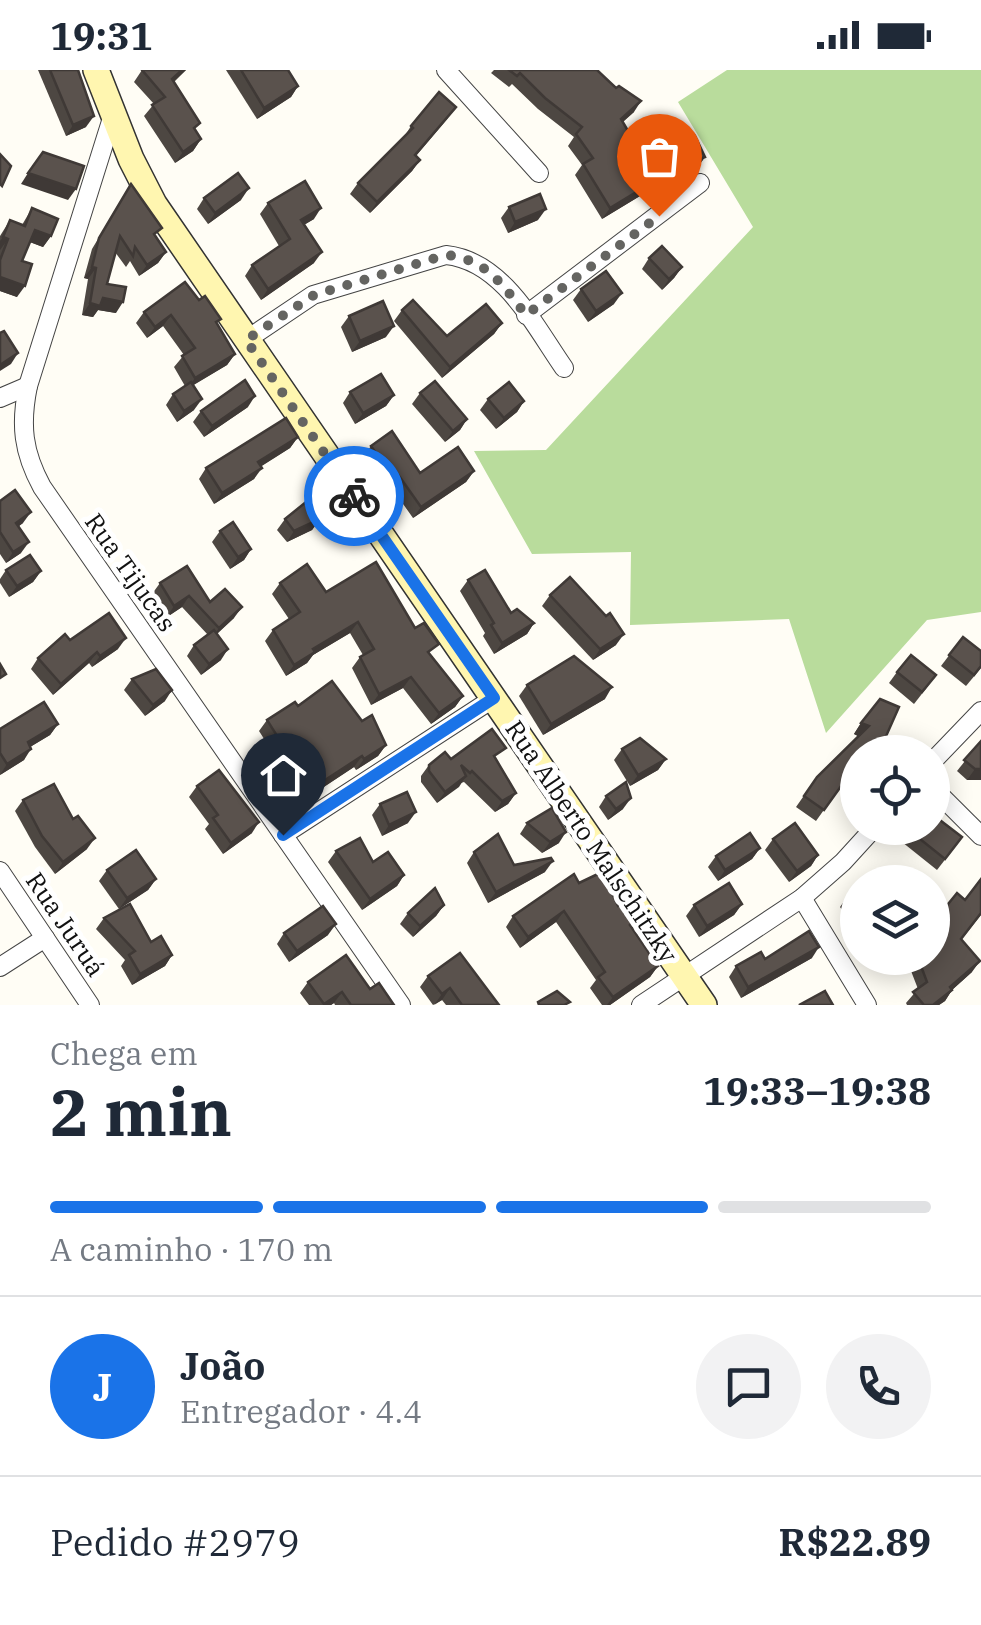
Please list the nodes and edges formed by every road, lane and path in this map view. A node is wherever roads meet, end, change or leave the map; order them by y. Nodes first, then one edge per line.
1 (446, 70) edge
2 (98, 71) edge
3 (114, 115) junction
4 (539, 173) dead end
5 (700, 183) dead end
6 (526, 315) junction
7 (246, 340) junction
8 (564, 368) dead end
9 (28, 386) junction
10 (0, 398) edge
11 (494, 698) junction
12 (981, 711) edge
13 (950, 743) edge
14 (950, 805) edge
15 (283, 835) junction
16 (981, 836) edge
17 (858, 845) edge
18 (0, 871) edge
19 (802, 898) junction
20 (45, 938) junction
21 (0, 966) edge
22 (684, 976) junction
23 (90, 1005) edge
24 (401, 1005) edge
25 (641, 1005) edge
26 (704, 1005) edge
27 (868, 1005) edge

1 - 4 street
2 - 3 street, Rua Alberto Malschitzky
3 - 7 street, Rua Alberto Malschitzky
3 - 9 street, Rua Tijucas
5 - 6 street
6 - 7 street
6 - 8 street
7 - 11 street, Rua Alberto Malschitzky
9 - 10 street
9 - 15 street, Rua Tijucas
11 - 15 street
11 - 22 street, Rua Alberto Malschitzky
12 - 13 street
14 - 16 street
15 - 24 street, Rua Tijucas
17 - 19 street
18 - 20 street, Rua Juruá
19 - 22 street
19 - 27 street
20 - 21 street
20 - 23 street, Rua Juruá
22 - 25 street
22 - 26 street, Rua Alberto Malschitzky

